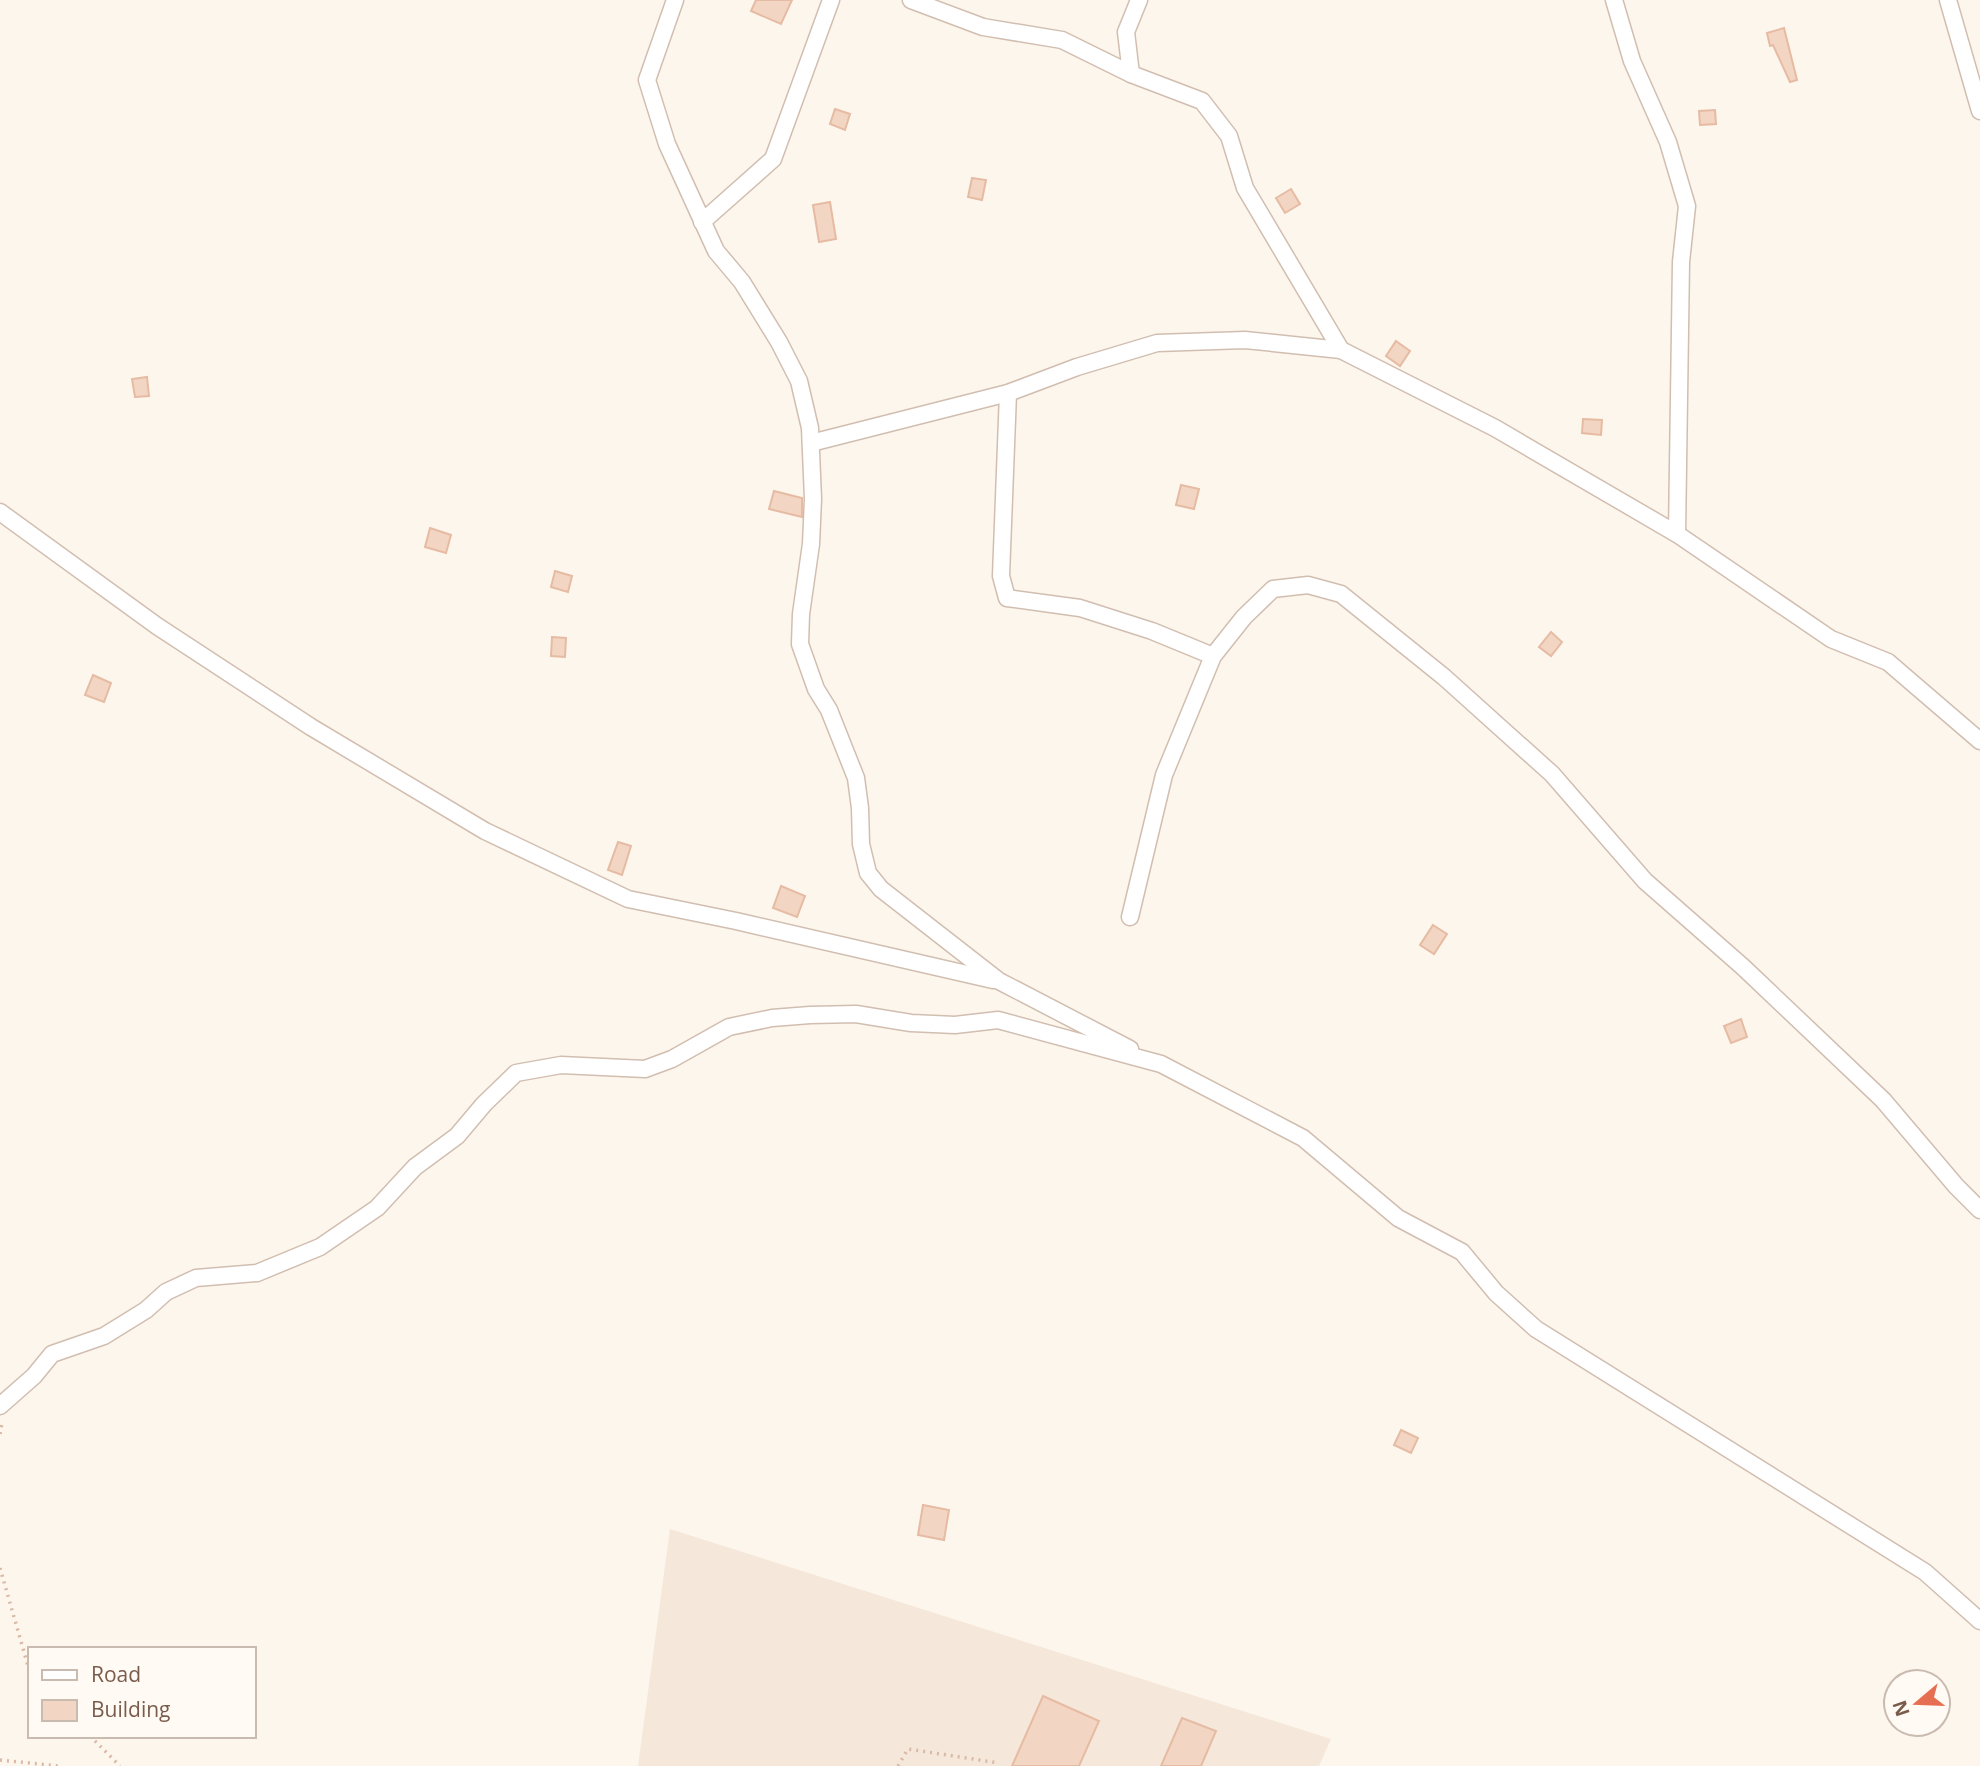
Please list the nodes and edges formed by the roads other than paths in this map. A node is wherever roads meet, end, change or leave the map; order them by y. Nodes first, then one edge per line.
1 (674, 0) edge
2 (831, 0) edge
3 (911, 0) edge
4 (1139, 0) edge
5 (1614, 0) edge
6 (1948, 0) edge
7 (1131, 74) junction
8 (1980, 111) edge
9 (702, 222) junction
10 (1341, 350) junction
11 (1008, 393) junction
12 (811, 443) junction
13 (0, 512) edge
14 (1677, 534) junction
15 (1213, 656) junction
16 (1980, 741) edge
17 (1130, 917) dead end
18 (999, 981) junction
19 (1161, 1064) junction
20 (1980, 1210) edge
21 (0, 1406) edge
22 (1980, 1621) edge

1 - 9 street
2 - 9 street
3 - 7 street
4 - 7 street
5 - 14 street
6 - 8 street
7 - 10 street
9 - 12 street
10 - 11 street
10 - 14 street
11 - 12 street
11 - 15 street
12 - 18 street
13 - 18 street
14 - 16 street
15 - 17 street
15 - 20 street
18 - 19 street
19 - 21 street
19 - 22 street

